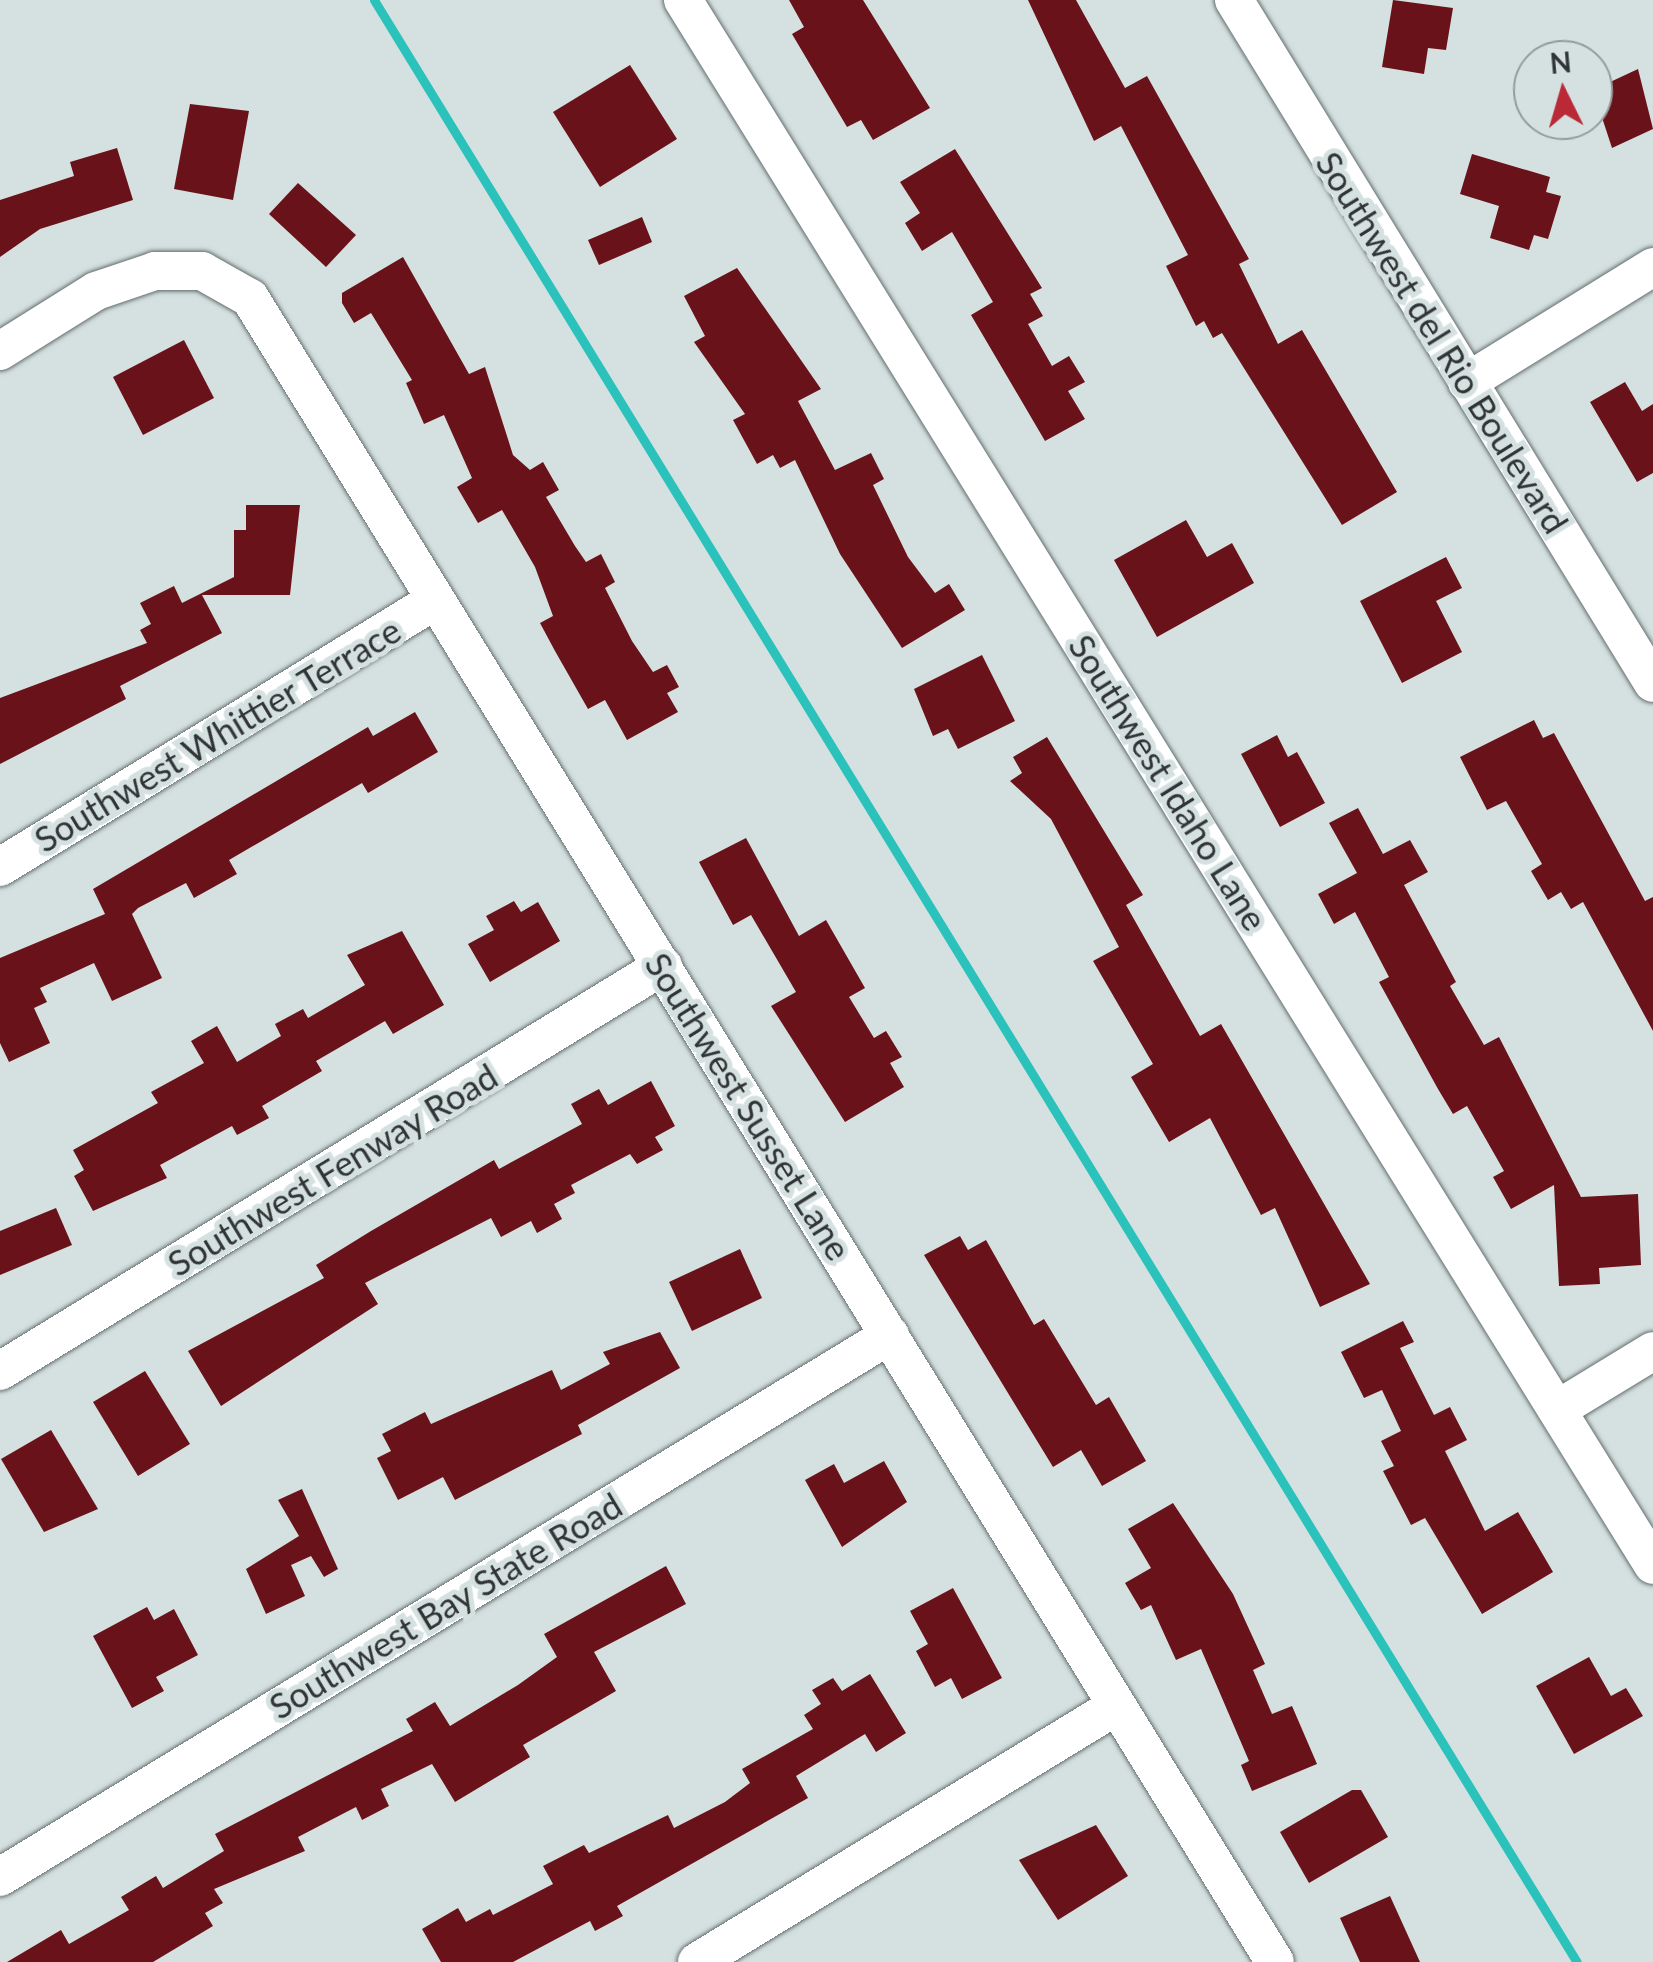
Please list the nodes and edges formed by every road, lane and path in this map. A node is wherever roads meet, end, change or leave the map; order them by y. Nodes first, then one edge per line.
1 (683, 0) edge
2 (1239, 2) edge
3 (1653, 267) edge
4 (0, 351) edge
5 (1466, 382) junction
6 (434, 601) junction
7 (1653, 683) edge
8 (0, 867) edge
9 (663, 966) junction
10 (890, 1335) junction
11 (1653, 1351) edge
12 (0, 1372) edge
13 (1558, 1408) junction
14 (1653, 1565) edge
15 (1117, 1706) junction
16 (0, 1877) edge
17 (697, 1962) edge
18 (1275, 1962) edge

1 - 13 street, Southwest Idaho Lane
2 - 5 street, Southwest del Rio Boulevard
3 - 5 street
4 - 6 street, Southwest Susset Lane
5 - 7 street, Southwest del Rio Boulevard
6 - 8 street, Southwest Whittier Terrace
6 - 9 street, Southwest Susset Lane
9 - 10 street, Southwest Susset Lane
9 - 12 street, Southwest Fenway Road
10 - 15 street, Southwest Susset Lane
10 - 16 street, Southwest Bay State Road
11 - 13 street
13 - 14 street, Southwest Idaho Lane
15 - 17 street
15 - 18 street, Southwest Susset Lane

